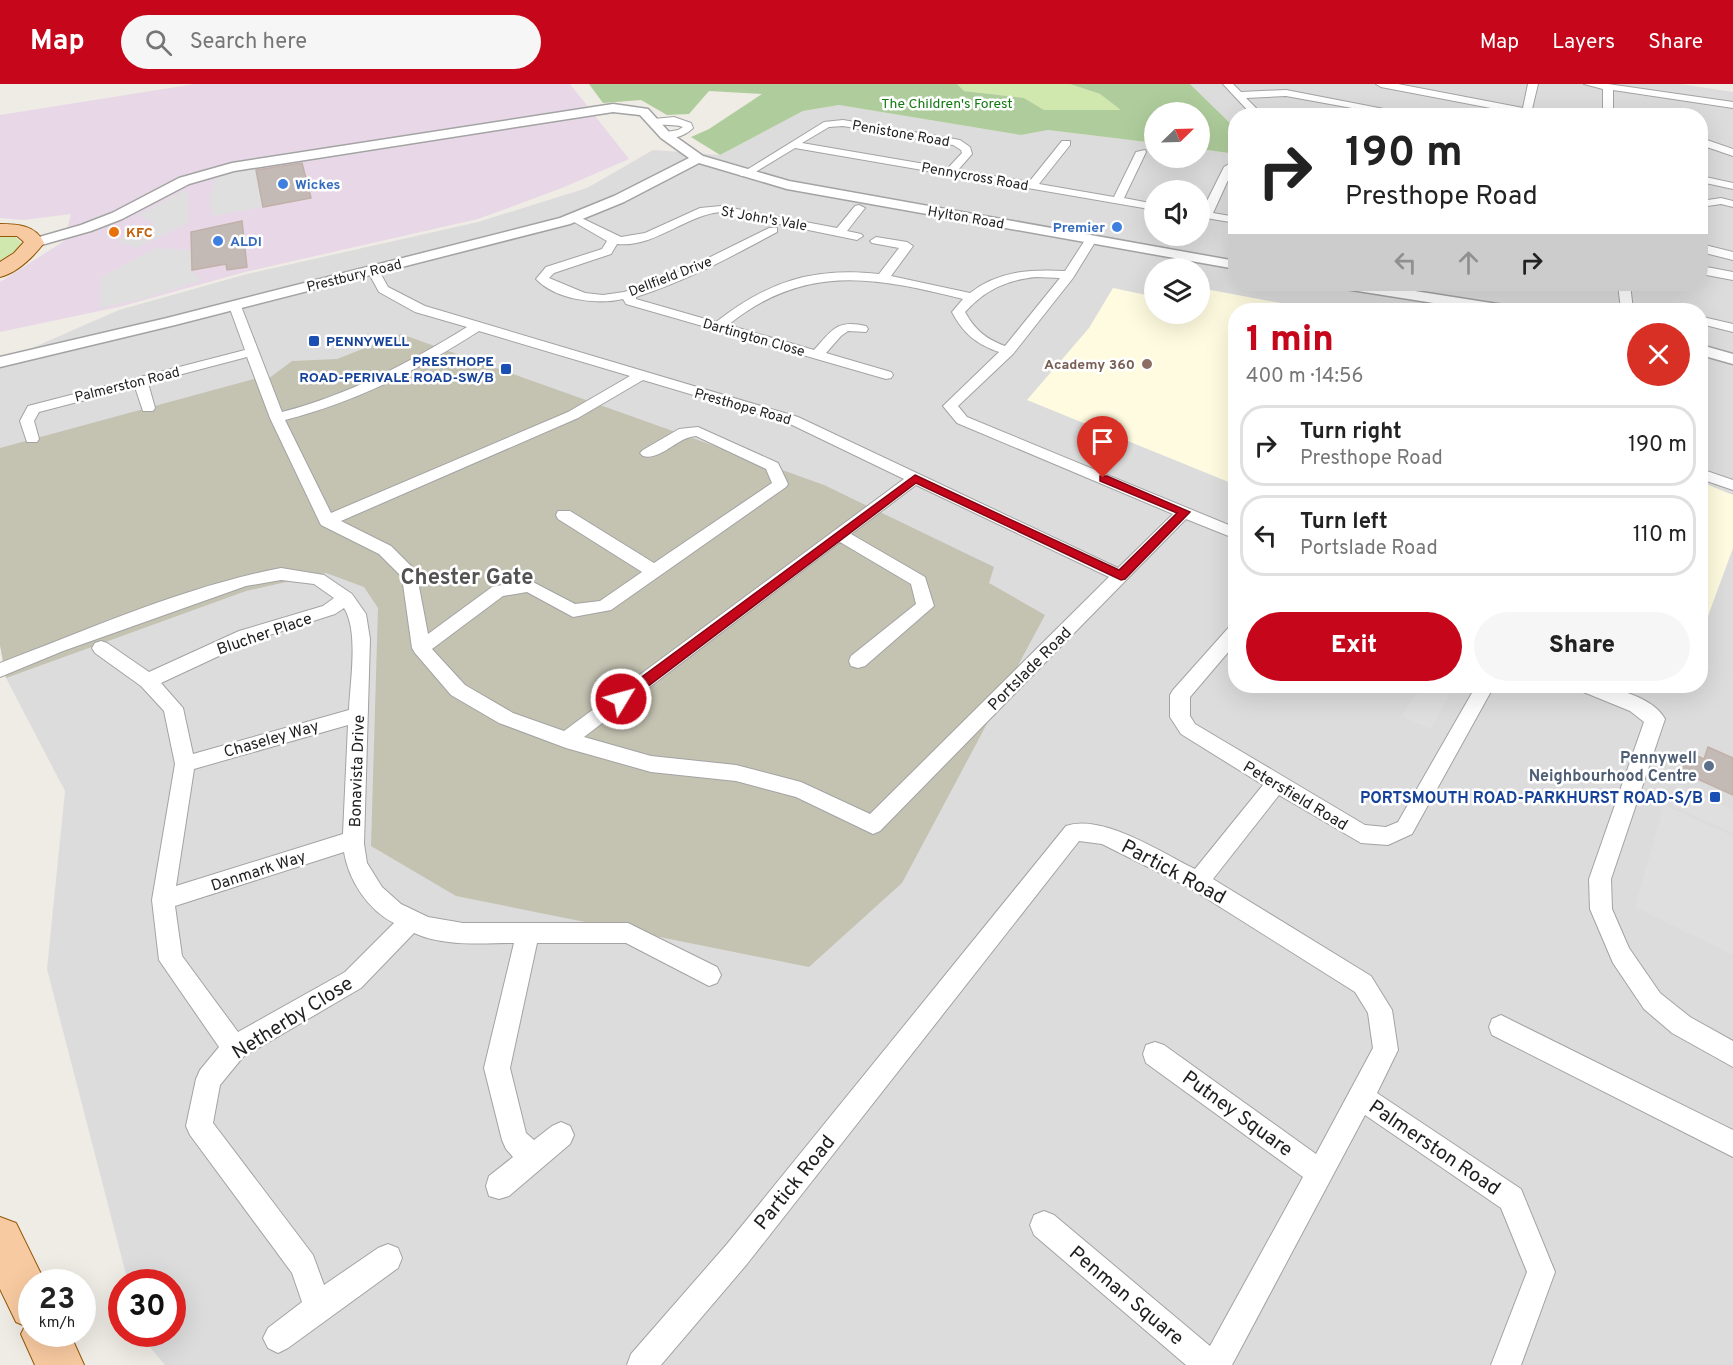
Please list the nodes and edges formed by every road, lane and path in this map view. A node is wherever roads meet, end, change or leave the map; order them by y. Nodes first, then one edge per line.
1 (1228, 84) edge
2 (1381, 84) edge
3 (1533, 84) edge
4 (1589, 84) edge
5 (1608, 87) junction
6 (1239, 95) junction
7 (1733, 105) edge
8 (1251, 108) edge
9 (1371, 108) edge
10 (1509, 108) edge
11 (1528, 108) edge
12 (1608, 108) edge
13 (654, 122) junction
14 (665, 135) junction
15 (1066, 143) dead end
16 (1708, 144) edge
17 (794, 146) junction
18 (1141, 152) dead end
19 (1733, 153) edge
20 (698, 159) junction
21 (1228, 169) edge
22 (950, 172) junction
23 (745, 174) junction
24 (1708, 181) edge
25 (1032, 186) junction
26 (1733, 186) edge
27 (1118, 200) junction
28 (1210, 201) edge
29 (1708, 203) edge
30 (1733, 204) edge
31 (1144, 205) edge
32 (859, 208) dead end
33 (1210, 215) edge
34 (573, 217) junction
35 (1228, 219) edge
36 (773, 230) dead end
37 (0, 231) edge
38 (840, 232) junction
39 (857, 236) dead end
40 (1090, 239) junction
41 (613, 240) junction
42 (876, 241) dead end
43 (34, 243) junction
44 (1708, 250) edge
45 (1733, 255) edge
46 (1228, 264) edge
47 (4, 267) edge
48 (373, 270) junction
49 (1708, 271) edge
50 (1069, 275) junction
51 (884, 276) junction
52 (1733, 276) edge
53 (1389, 291) edge
54 (630, 293) junction
55 (971, 297) junction
56 (1461, 303) edge
57 (235, 306) junction
58 (1708, 322) edge
59 (476, 327) junction
60 (718, 327) junction
61 (1733, 328) edge
62 (861, 329) dead end
63 (1008, 351) junction
64 (252, 352) junction
65 (1708, 352) edge
66 (817, 355) junction
67 (1733, 359) edge
68 (0, 362) edge
69 (886, 375) dead end
70 (640, 376) junction
71 (140, 381) junction
72 (148, 408) dead end
73 (277, 418) junction
74 (32, 439) dead end
75 (648, 453) dead end
76 (1708, 476) edge
77 (915, 478) junction
78 (1733, 485) edge
79 (1184, 512) junction
80 (564, 515) dead end
81 (327, 521) junction
82 (1228, 531) edge
83 (840, 535) junction
84 (654, 572) junction
85 (1121, 576) junction
86 (346, 598) junction
87 (1228, 640) edge
88 (100, 648) dead end
89 (421, 648) junction
90 (1, 659) edge
91 (858, 661) dead end
92 (148, 681) junction
93 (1481, 693) edge
94 (1605, 693) edge
95 (358, 715) junction
96 (566, 740) junction
97 (184, 764) junction
98 (1276, 784) junction
99 (354, 840) junction
100 (1198, 881) junction
101 (163, 900) junction
102 (412, 920) junction
103 (528, 934) junction
104 (708, 975) dead end
105 (1501, 1028) dead end
106 (234, 1048) junction
107 (1155, 1054) dead end
108 (1733, 1055) edge
109 (1361, 1097) junction
110 (561, 1135) dead end
111 (1733, 1143) edge
112 (532, 1158) junction
113 (1320, 1173) junction
114 (499, 1186) dead end
115 (1044, 1225) dead end
116 (0, 1239) edge
117 (388, 1258) dead end
118 (18, 1276) edge
119 (318, 1307) junction
120 (278, 1338) dead end
121 (51, 1347) edge
122 (60, 1365) edge
123 (642, 1365) edge
124 (1209, 1365) edge
125 (1216, 1365) edge
126 (1506, 1365) edge

1 - 6 street
2 - 10 street
3 - 11 street
4 - 5 street
5 - 7 street
5 - 12 street
6 - 8 street
6 - 9 street
13 - 14 street, Hylton Road
13 - 14 street
13 - 43 street
14 - 20 street, Hylton Road
15 - 25 street
16 - 19 street
17 - 22 street, Pennycross Road
17 - 22 street, Penistone Road
17 - 23 street, Penistone Road
18 - 27 street
20 - 23 street, Hylton Road
20 - 34 street, Prestbury Road
21 - 28 street
22 - 25 street, Pennycross Road
23 - 40 street, Hylton Road
24 - 26 street
25 - 27 street, Pennycross Road
27 - 31 street, Pennycross Road
29 - 30 street
32 - 38 street
33 - 35 street
34 - 41 street
34 - 48 street, Prestbury Road
36 - 54 street, Dellfield Drive
37 - 43 main road
38 - 39 street, St John's Vale
38 - 41 street, St John's Vale
40 - 46 street, Hylton Road
40 - 50 street
41 - 54 street, Dellfield Drive
42 - 51 street
43 - 47 main road
44 - 45 street
48 - 57 street, Prestbury Road
48 - 59 street, Presthope Road
49 - 52 street
50 - 55 street
50 - 63 street
51 - 55 street
51 - 60 street
53 - 56 street
54 - 60 street, Dartington Close
55 - 63 street
57 - 64 street
57 - 68 street, Prestbury Road
58 - 61 street
59 - 70 street, Presthope Road
59 - 73 street
60 - 66 street, Dartington Close
62 - 66 street
63 - 79 street
64 - 71 street, Palmerston Road
64 - 73 street
65 - 67 street
66 - 69 street, Dartington Close
70 - 77 street, Presthope Road
70 - 81 street
71 - 72 street
71 - 74 street, Palmerston Road
73 - 81 street
75 - 84 street
76 - 78 street
77 - 83 street
77 - 85 street, Presthope Road
79 - 82 street
79 - 85 street, Portslade Road
80 - 84 street
81 - 89 street
83 - 91 street
83 - 96 street
84 - 89 street
85 - 96 street, Portslade Road
86 - 90 street
86 - 92 street, Blucher Place
86 - 95 street, Bonavista Drive
87 - 98 street, Petersfield Road
88 - 92 street
89 - 96 street
92 - 97 street
93 - 98 street, Petersfield Road
94 - 108 street
95 - 97 street, Chaseley Way
95 - 99 street, Bonavista Drive
97 - 101 street
98 - 100 street
99 - 101 street, Danmark Way
99 - 102 street, Bonavista Drive
100 - 109 street, Partick Road
100 - 123 street, Partick Road
101 - 106 street
102 - 103 street, Bonavista Drive
102 - 106 street, Netherby Close
103 - 104 street, Bonavista Drive
103 - 112 street
105 - 111 street
106 - 119 street, Netherby Close
107 - 113 street, Putney Square
109 - 113 street, Partick Road
109 - 126 street, Palmerston Road
110 - 112 street
112 - 114 street
113 - 125 street, Partick Road
115 - 124 street, Penman Square
116 - 118 main road
117 - 119 street
119 - 120 street
121 - 122 main road

